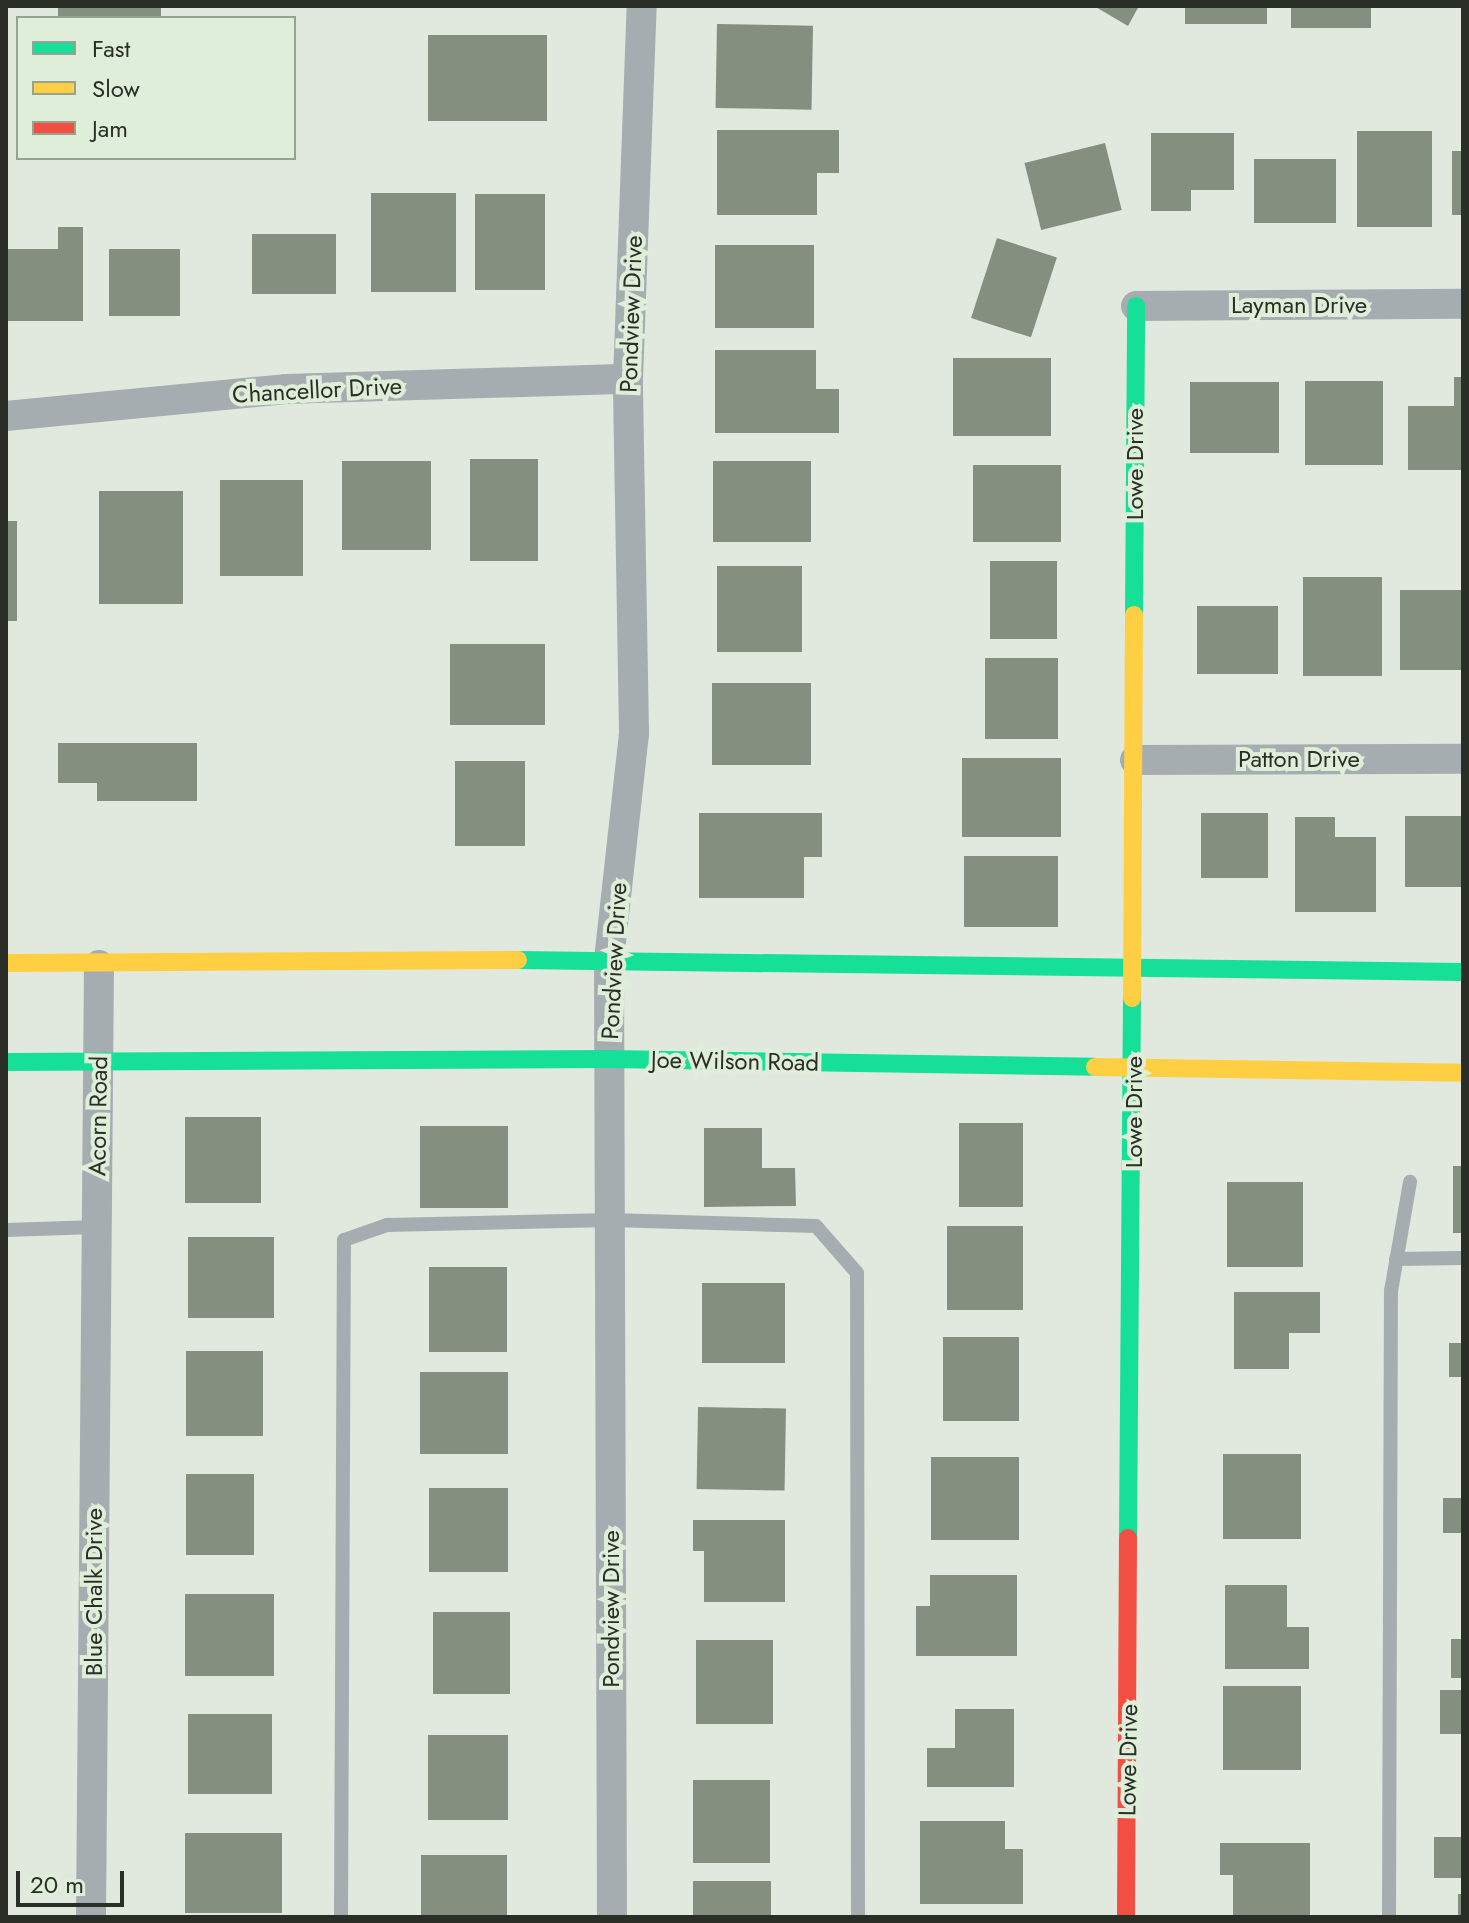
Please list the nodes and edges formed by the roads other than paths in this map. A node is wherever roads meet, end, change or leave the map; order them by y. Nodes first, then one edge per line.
1 (642, 6) edge
2 (1463, 304) edge
3 (1136, 306) joint
4 (628, 379) junction
5 (6, 416) edge
6 (1463, 759) edge
7 (1135, 760) junction
8 (609, 960) junction
9 (6, 963) edge
10 (99, 965) junction
11 (1135, 971) junction
12 (1463, 972) edge
13 (609, 1059) junction
14 (6, 1062) edge
15 (99, 1064) junction
16 (1134, 1072) junction
17 (1463, 1073) edge
18 (1410, 1182) dead end
19 (611, 1220) junction
20 (97, 1227) junction
21 (6, 1230) edge
22 (1463, 1258) edge
23 (1396, 1259) junction
24 (96, 1268) joint
25 (91, 1917) edge
26 (341, 1917) edge
27 (612, 1917) edge
28 (858, 1917) edge
29 (1126, 1917) edge
30 (1389, 1917) edge

1 - 4 street, Pondview Drive
2 - 3 street, Layman Drive
3 - 7 main road, Lowe Drive
4 - 5 street, Chancellor Drive
4 - 8 street, Pondview Drive
6 - 7 street, Patton Drive
7 - 11 main road, Lowe Drive
8 - 10 main road
8 - 11 main road
8 - 13 street, Pondview Drive
9 - 10 main road
10 - 15 street, Acorn Road
11 - 12 main road
11 - 16 main road, Lowe Drive
13 - 15 main road, Joe Wilson Road
13 - 16 main road, Joe Wilson Road
13 - 19 street, Pondview Drive
14 - 15 main road, Joe Wilson Road
15 - 20 street, Acorn Road
16 - 17 main road, Joe Wilson Road
16 - 29 main road, Lowe Drive
18 - 23 lane
19 - 26 lane
19 - 27 street, Pondview Drive
19 - 28 lane
20 - 21 lane
20 - 24 street, Acorn Road
22 - 23 lane
23 - 30 lane
24 - 25 street, Blue Chalk Drive

